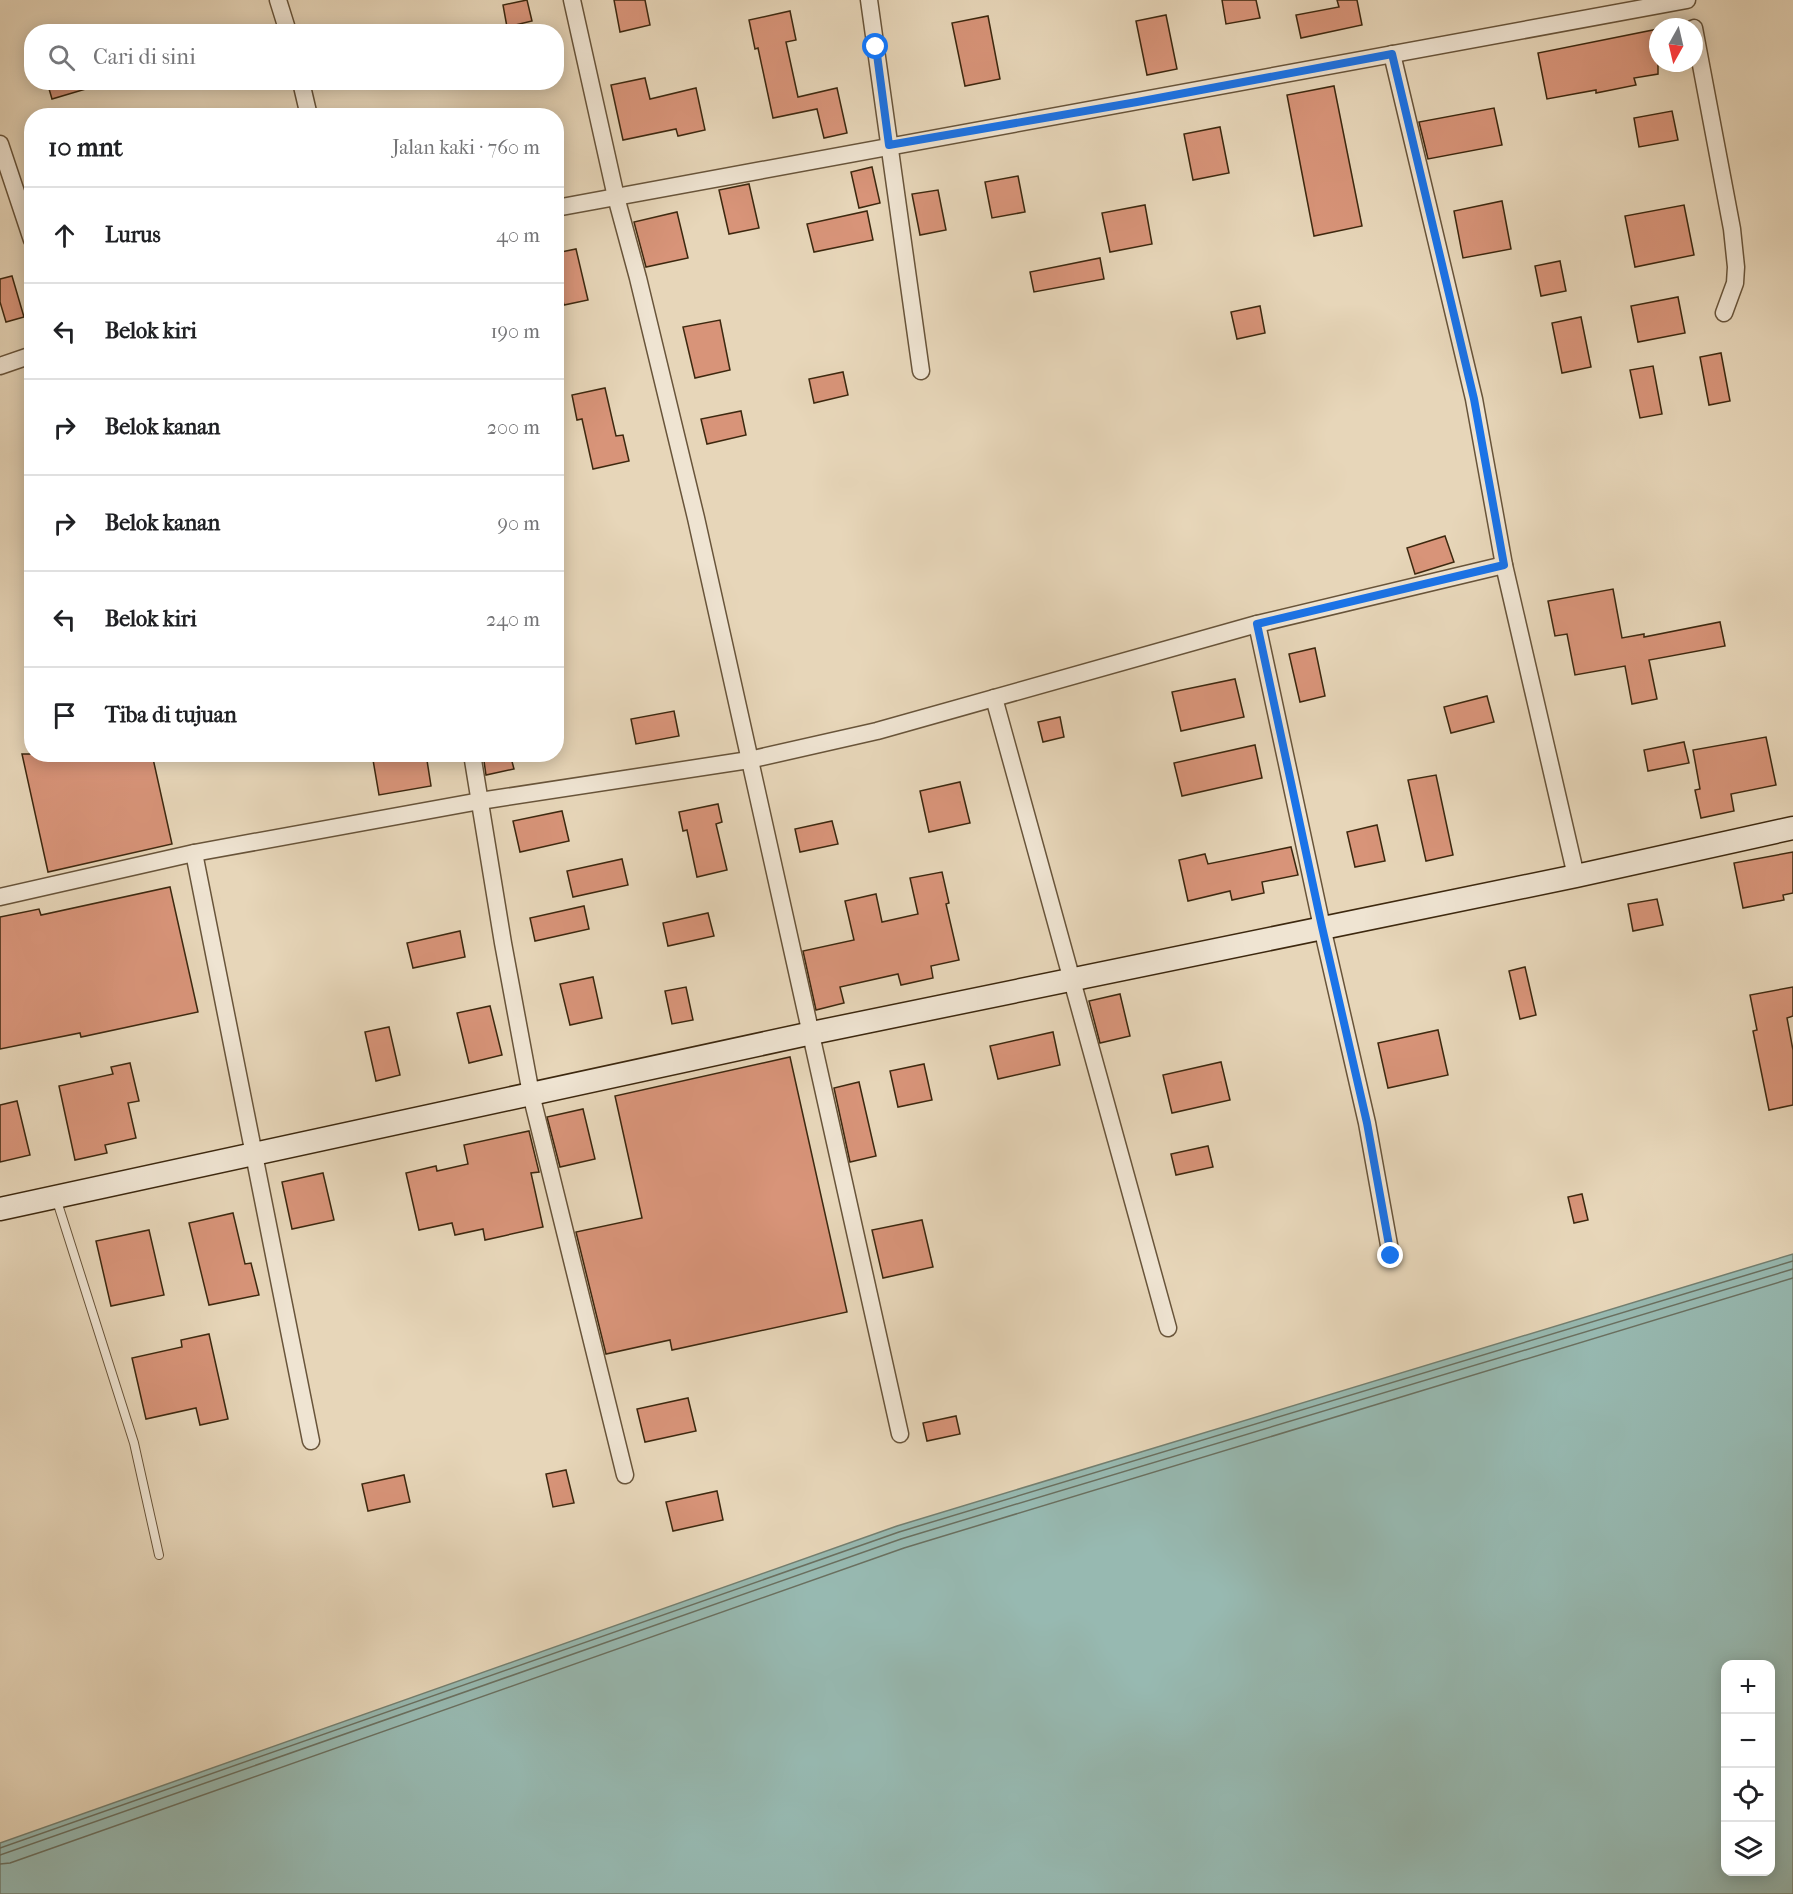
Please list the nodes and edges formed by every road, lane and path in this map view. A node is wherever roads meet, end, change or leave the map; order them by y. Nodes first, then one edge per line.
1 (278, 0) edge
2 (572, 0) edge
3 (869, 0) edge
4 (1688, 0) edge
5 (1692, 18) edge
6 (286, 24) edge
7 (1392, 54) junction
8 (1702, 72) edge
9 (303, 90) edge
10 (307, 108) edge
11 (0, 144) edge
12 (889, 145) junction
13 (616, 197) junction
14 (564, 207) edge
15 (24, 216) edge
16 (1724, 314) dead end
17 (24, 358) edge
18 (0, 366) edge
19 (921, 370) dead end
20 (1504, 565) junction
21 (1257, 624) junction
22 (994, 698) junction
23 (749, 760) junction
24 (473, 762) edge
25 (480, 801) junction
26 (1793, 828) edge
27 (194, 853) junction
28 (1576, 876) junction
29 (0, 897) edge
30 (1322, 927) junction
31 (1073, 979) junction
32 (812, 1033) junction
33 (531, 1094) junction
34 (255, 1154) junction
35 (56, 1198) junction
36 (0, 1209) edge
37 (1391, 1256) dead end
38 (1168, 1328) dead end
39 (900, 1434) dead end
40 (311, 1442) dead end
41 (625, 1475) dead end
42 (159, 1554) dead end

1 - 6 street
2 - 13 street
3 - 12 street
4 - 5 street
4 - 7 street
7 - 12 street
7 - 20 street
8 - 16 street
9 - 10 street
11 - 15 street
12 - 13 street
12 - 19 street
13 - 14 street
13 - 23 street
17 - 18 street
20 - 21 street
20 - 28 street
21 - 22 street
21 - 30 street
22 - 23 street
22 - 31 street
23 - 25 street
23 - 32 street
24 - 25 street
25 - 27 street
25 - 33 street
26 - 28 street
27 - 29 street
27 - 34 street
28 - 30 street
30 - 31 street
30 - 37 street
31 - 32 street
31 - 38 street
32 - 33 street
32 - 39 street
33 - 34 street
33 - 41 street
34 - 35 street
34 - 40 street
35 - 36 street
35 - 42 lane

